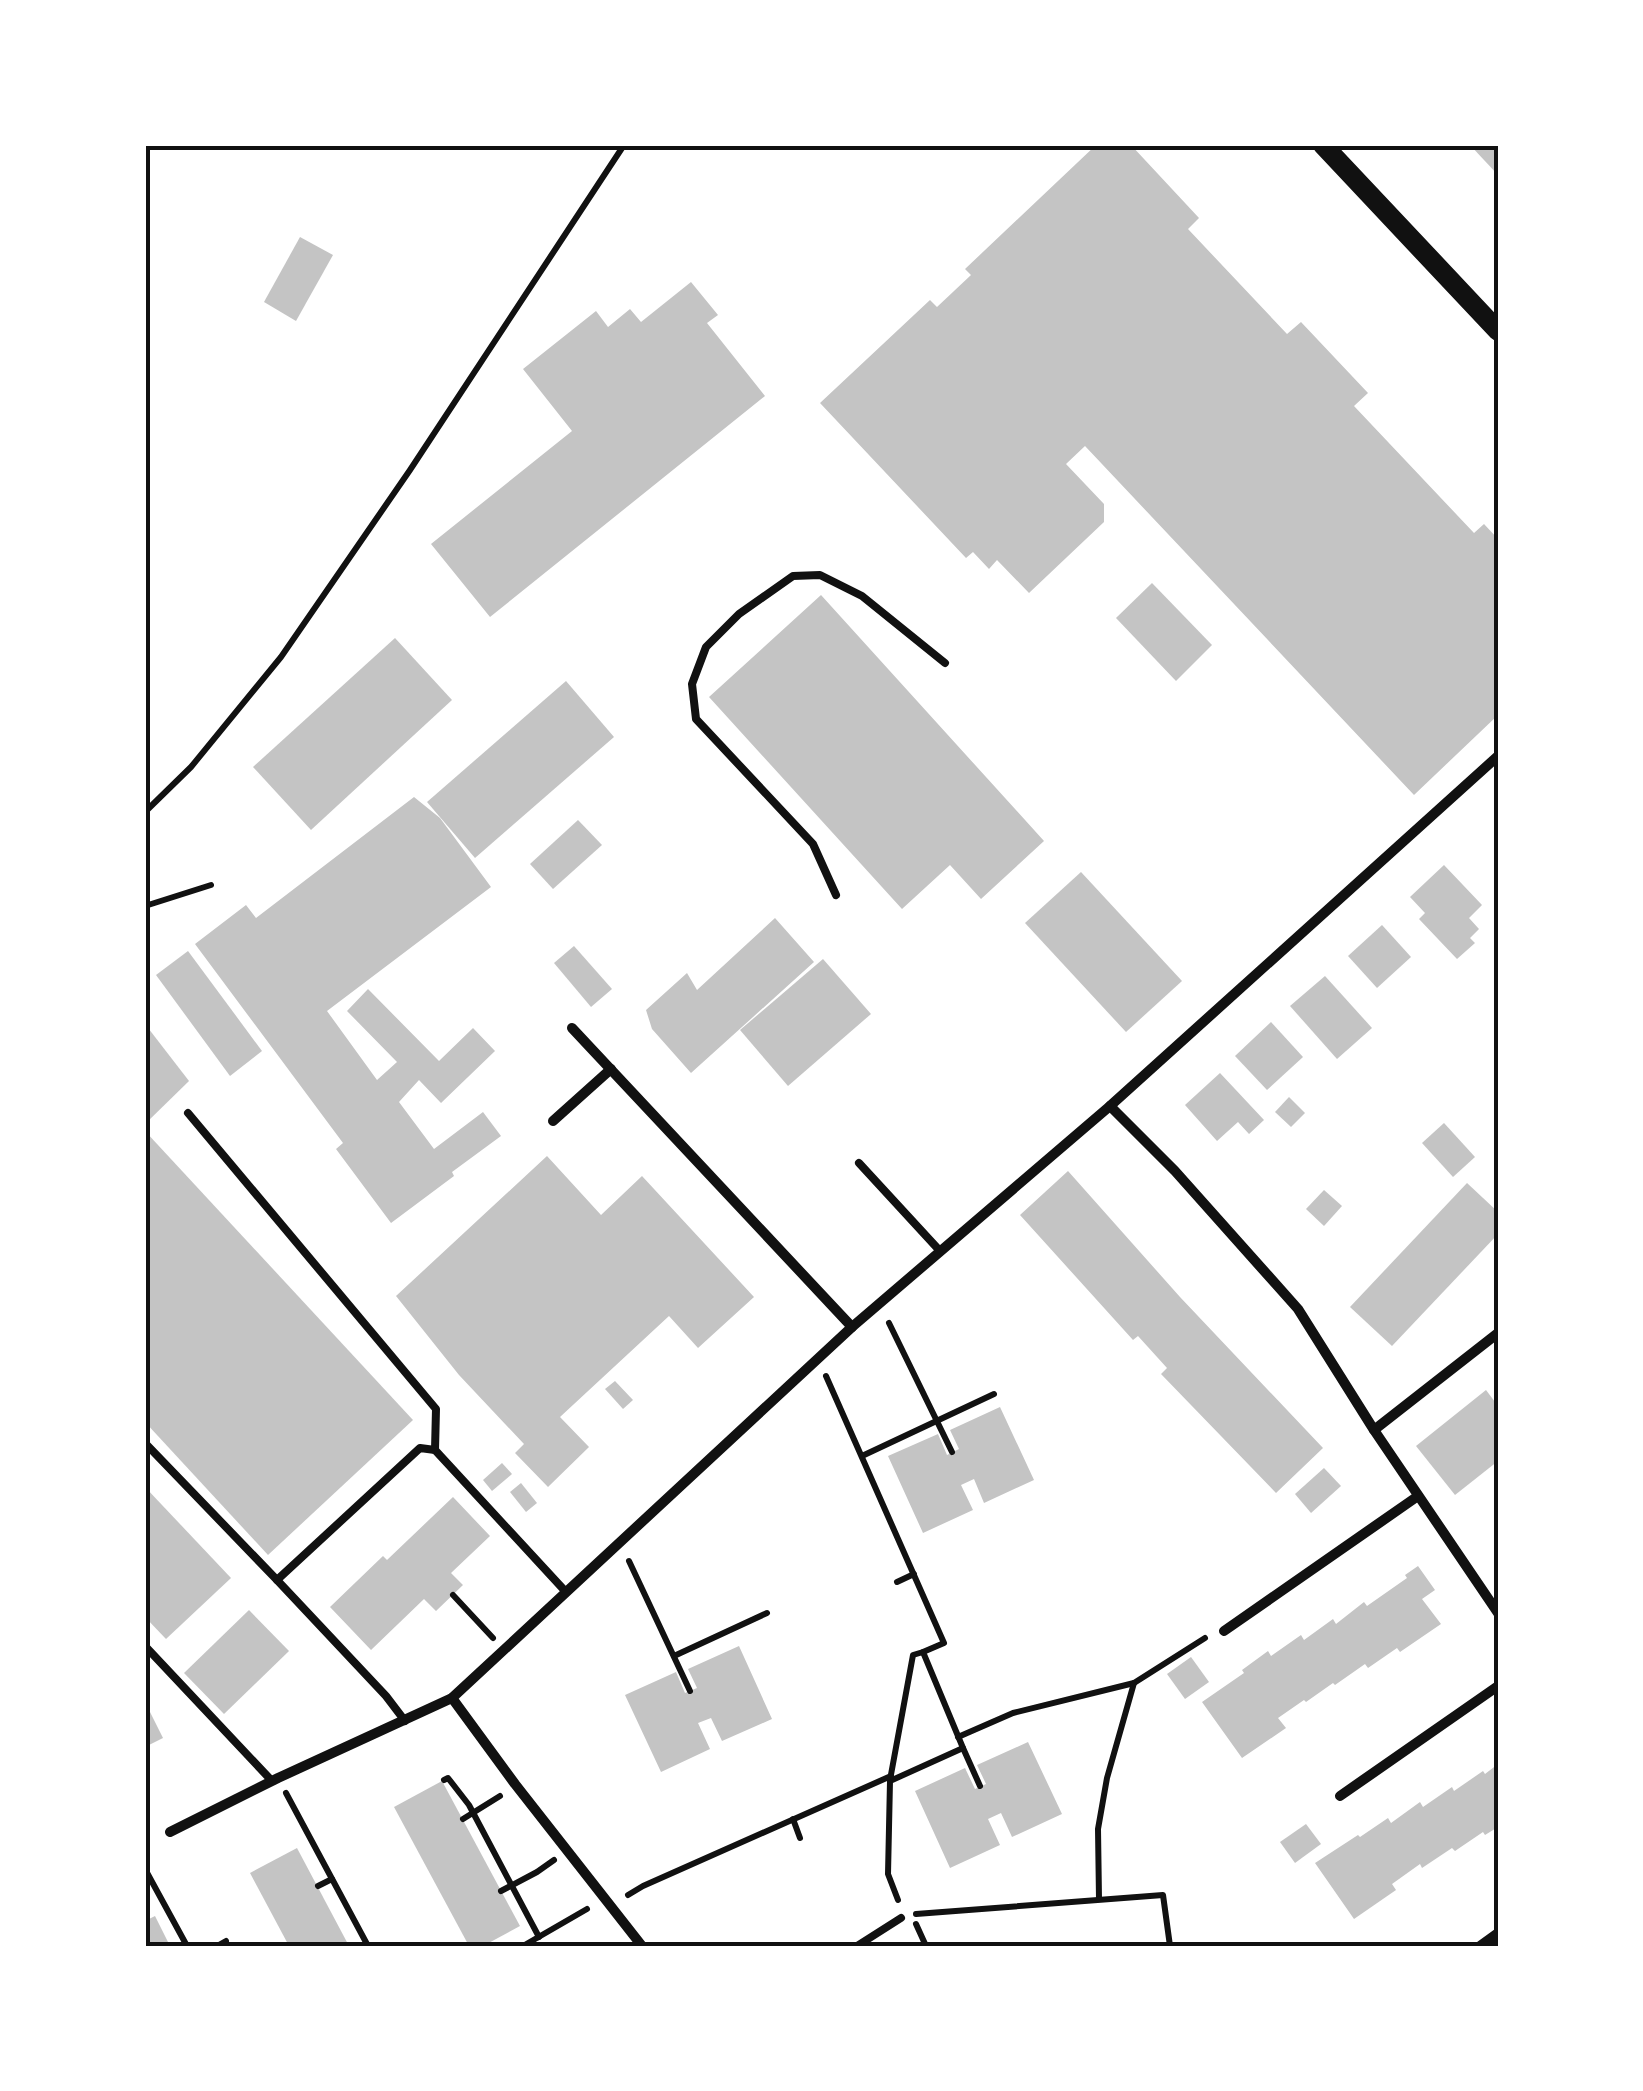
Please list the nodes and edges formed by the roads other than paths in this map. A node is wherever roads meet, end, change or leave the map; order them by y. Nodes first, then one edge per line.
1 (1323, 145) edge
2 (1498, 331) edge
3 (945, 663) dead end
4 (1498, 756) edge
5 (836, 895) dead end
6 (572, 1028) dead end
7 (611, 1069) junction
8 (1110, 1106) junction
9 (188, 1112) dead end
10 (552, 1122) dead end
11 (860, 1163) dead end
12 (940, 1251) junction
13 (852, 1327) junction
14 (1498, 1333) edge
15 (1374, 1430) junction
16 (145, 1444) edge
17 (435, 1450) junction
18 (1418, 1496) junction
19 (277, 1580) junction
20 (566, 1592) junction
21 (1498, 1612) edge
22 (1224, 1632) road end
23 (145, 1646) edge
24 (1498, 1686) edge
25 (452, 1698) junction
26 (405, 1721) junction
27 (275, 1780) junction
28 (1340, 1796) dead end
29 (170, 1832) dead end
30 (900, 1918) dead end
31 (1498, 1933) edge
32 (642, 1946) edge
33 (856, 1946) edge
34 (1480, 1946) edge

1 - 2 main road
3 - 5 lane
4 - 8 street
6 - 7 street
7 - 10 street
7 - 13 street
8 - 12 street
8 - 15 street
9 - 17 lane
11 - 12 lane
12 - 13 street
13 - 20 street
14 - 15 street
15 - 18 street
16 - 19 lane
17 - 19 lane
17 - 20 lane
18 - 21 street
18 - 22 street
19 - 26 lane
20 - 25 street
23 - 27 lane
24 - 28 street
25 - 26 street
25 - 32 street
26 - 27 street
27 - 29 street
30 - 33 lane
31 - 34 street

